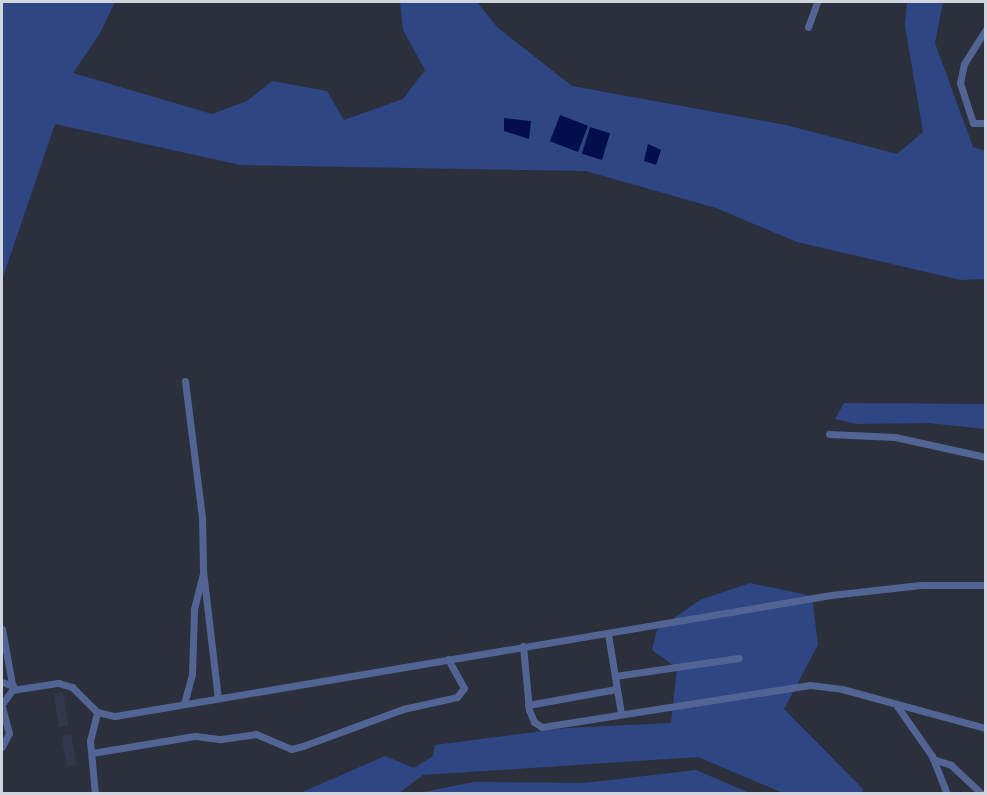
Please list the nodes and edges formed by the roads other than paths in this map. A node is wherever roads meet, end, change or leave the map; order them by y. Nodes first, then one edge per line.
1 (817, 2) edge
2 (808, 27) dead end
3 (986, 29) edge
4 (986, 123) edge
5 (185, 381) dead end
6 (829, 434) dead end
7 (986, 457) edge
8 (203, 571) junction
9 (986, 585) edge
10 (2, 629) edge
11 (608, 634) junction
12 (523, 646) junction
13 (739, 658) dead end
14 (448, 659) junction
15 (615, 676) junction
16 (2, 682) edge
17 (14, 687) junction
18 (617, 689) junction
19 (218, 698) junction
20 (184, 704) junction
21 (528, 705) junction
22 (2, 706) edge
23 (897, 706) junction
24 (97, 712) junction
25 (621, 713) junction
26 (986, 728) edge
27 (2, 747) edge
28 (92, 753) junction
29 (933, 759) junction
30 (94, 794) edge
31 (947, 794) edge
32 (982, 794) edge

1 - 2 street
3 - 4 street
5 - 8 street
6 - 7 street
8 - 19 street
8 - 20 street
9 - 11 street
10 - 17 street
11 - 12 street
11 - 15 street
12 - 14 street
12 - 21 street
13 - 15 street
14 - 19 street
14 - 28 street
15 - 18 street
16 - 17 street
17 - 22 street
17 - 24 street
18 - 21 street
18 - 25 street
19 - 20 street
20 - 24 street
21 - 25 street
22 - 27 street
23 - 25 street
23 - 26 street
23 - 29 street
24 - 28 street
28 - 30 street
29 - 31 street
29 - 32 street

